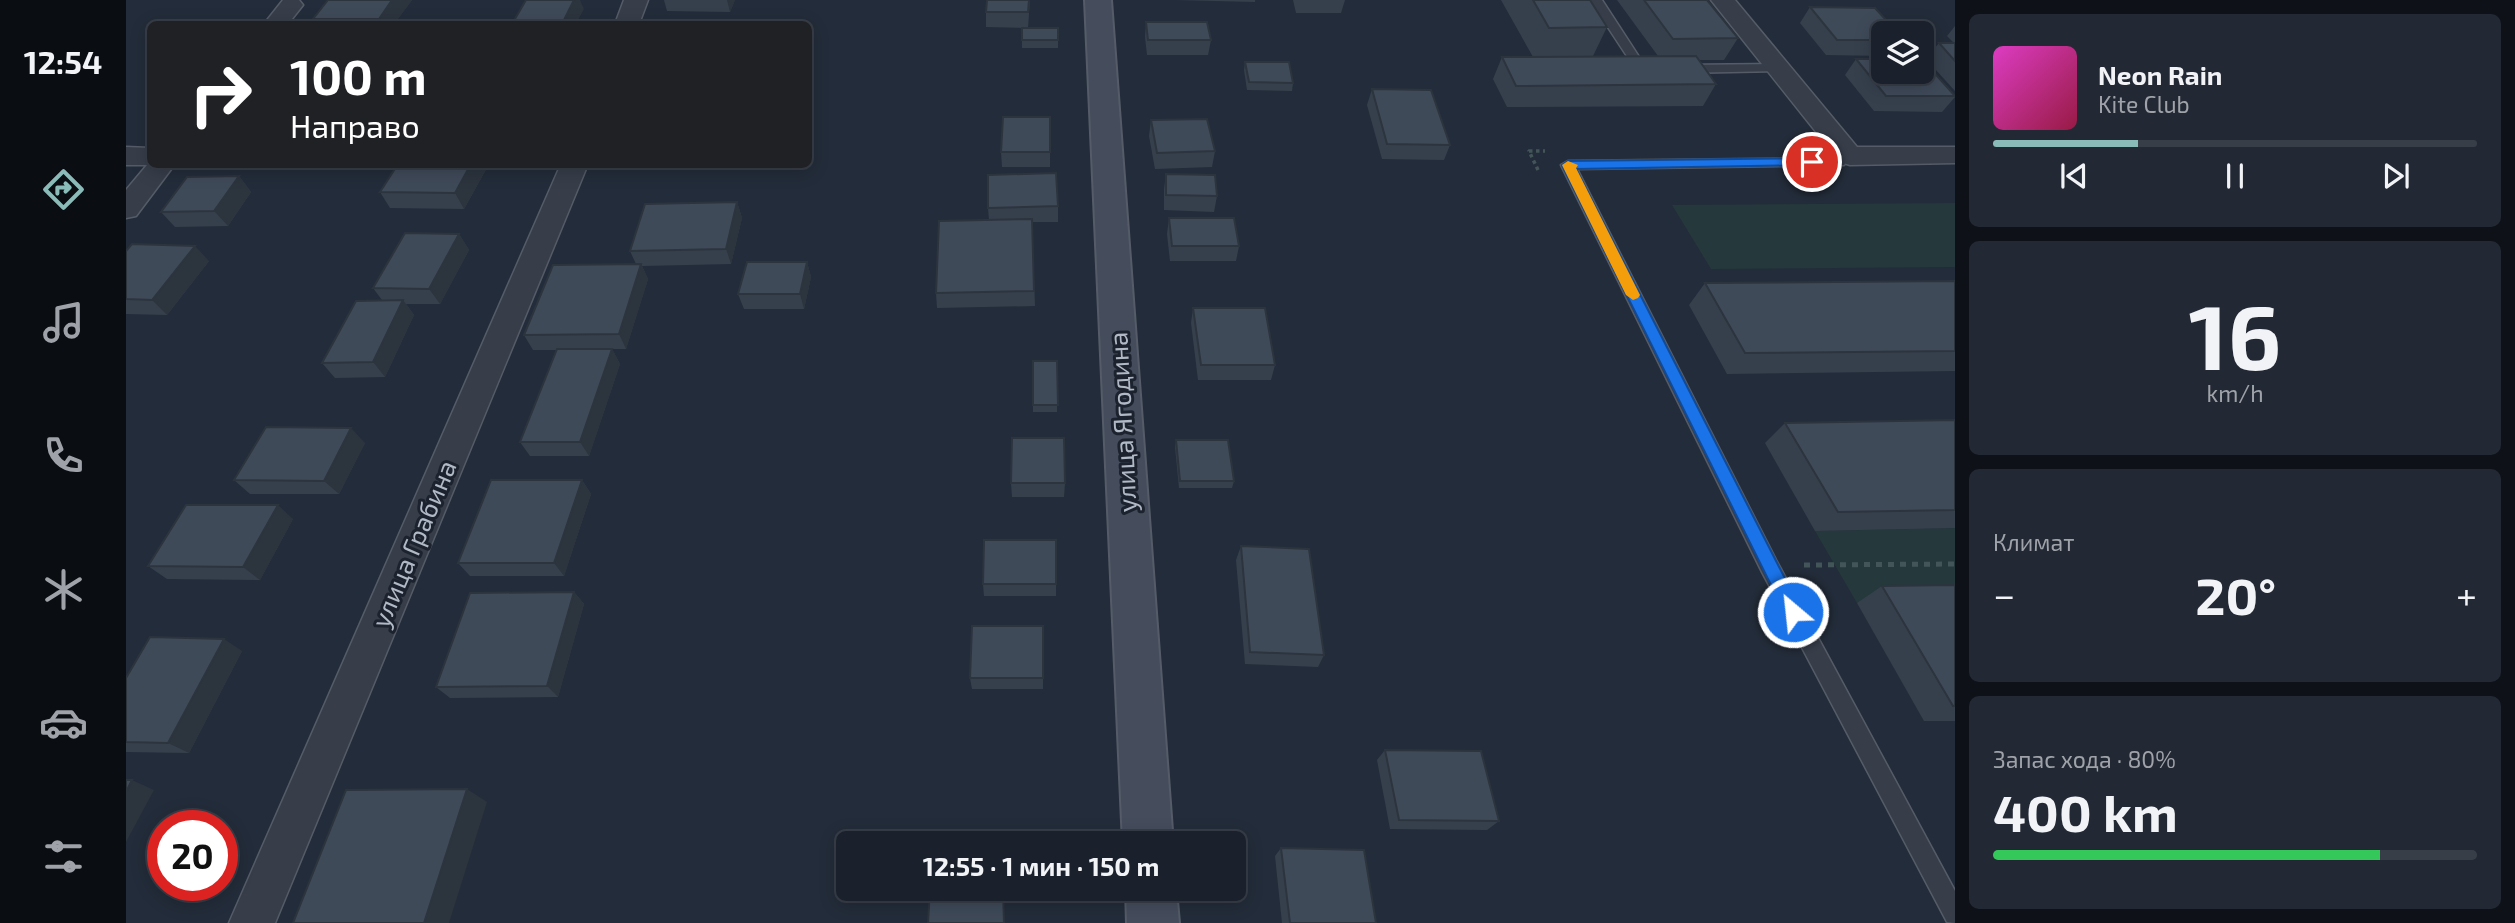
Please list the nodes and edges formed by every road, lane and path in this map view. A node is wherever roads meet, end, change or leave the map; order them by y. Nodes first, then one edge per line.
1 (636, 0) edge
2 (1098, 0) edge
3 (1597, 0) edge
4 (1723, 0) edge
5 (292, 5) dead end
6 (278, 21) edge
7 (628, 21) edge
8 (1778, 68) junction
9 (1955, 155) edge
10 (126, 156) edge
11 (147, 156) edge
12 (1845, 159) junction
13 (159, 168) edge
14 (573, 168) edge
15 (126, 209) edge
16 (1955, 564) edge
17 (1769, 566) junction
18 (1147, 831) edge
19 (1152, 901) edge
20 (1955, 914) edge
21 (252, 923) edge
22 (1153, 923) edge

1 - 7 street
2 - 18 street, улица Ягодина
3 - 8 lane
4 - 8 street
5 - 6 street
8 - 12 street
9 - 12 street
10 - 11 street
12 - 17 lane
13 - 15 street
14 - 21 street, улица Грабина
16 - 17 path
17 - 20 lane
19 - 22 street

